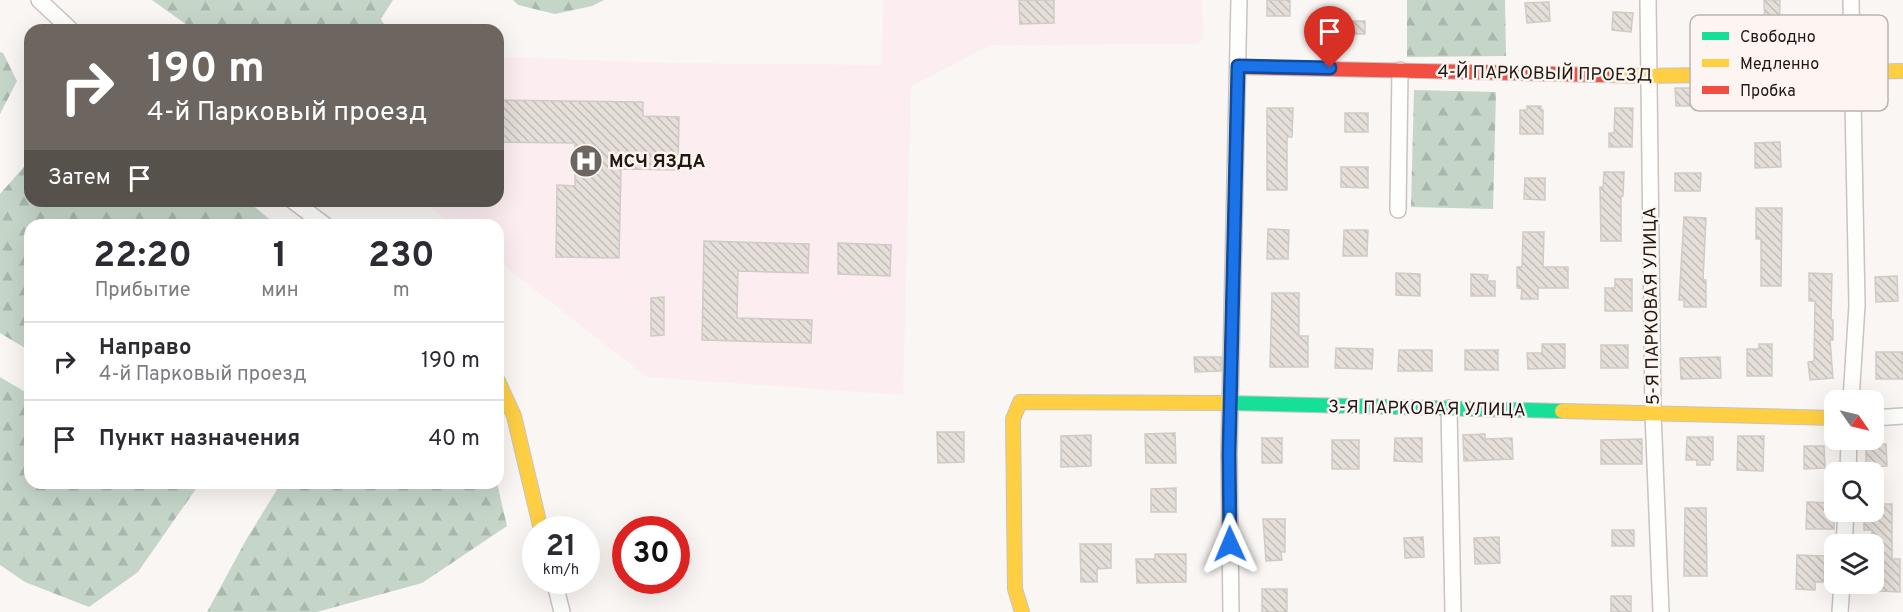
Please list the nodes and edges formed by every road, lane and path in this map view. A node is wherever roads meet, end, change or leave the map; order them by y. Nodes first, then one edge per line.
1 (39, 0) edge
2 (1239, 0) edge
3 (1648, 0) edge
4 (1851, 0) edge
5 (1851, 15) edge
6 (65, 24) edge
7 (1238, 66) junction
8 (1400, 70) junction
9 (1888, 71) edge
10 (1903, 71) edge
11 (1690, 74) edge
12 (1648, 75) junction
13 (1853, 111) edge
14 (301, 207) edge
15 (1398, 210) dead end
16 (317, 219) edge
17 (1852, 390) edge
18 (504, 394) edge
19 (1230, 403) junction
20 (1449, 408) junction
21 (1653, 413) junction
22 (1903, 416) edge
23 (1884, 417) edge
24 (1824, 418) edge
25 (539, 516) edge
26 (558, 594) edge
27 (1841, 594) edge
28 (562, 612) edge
29 (1022, 612) edge
30 (1231, 612) edge
31 (1453, 612) edge
32 (1661, 612) edge
33 (1840, 612) edge

1 - 6 street
2 - 7 street
3 - 12 street, 5-Я ПАРКОВАЯ УЛИЦА
4 - 5 street
7 - 8 street, 4-Й ПАРКОВЫЙ ПРОЕЗД
7 - 19 street
8 - 12 street, 4-Й ПАРКОВЫЙ ПРОЕЗД
8 - 15 street
9 - 10 street, 4-Й ПАРКОВЫЙ ПРОЕЗД
11 - 12 street, 4-Й ПАРКОВЫЙ ПРОЕЗД
12 - 21 street, 5-Я ПАРКОВАЯ УЛИЦА
13 - 17 street
14 - 16 street
18 - 25 street
19 - 20 street, 3-Я ПАРКОВАЯ УЛИЦА
19 - 29 street, 3-Я ПАРКОВАЯ УЛИЦА
19 - 30 street
20 - 21 street, 3-Я ПАРКОВАЯ УЛИЦА
20 - 31 street
21 - 24 street, 3-Я ПАРКОВАЯ УЛИЦА
21 - 32 street, 5-Я ПАРКОВАЯ УЛИЦА
22 - 23 street
26 - 28 street
27 - 33 street

